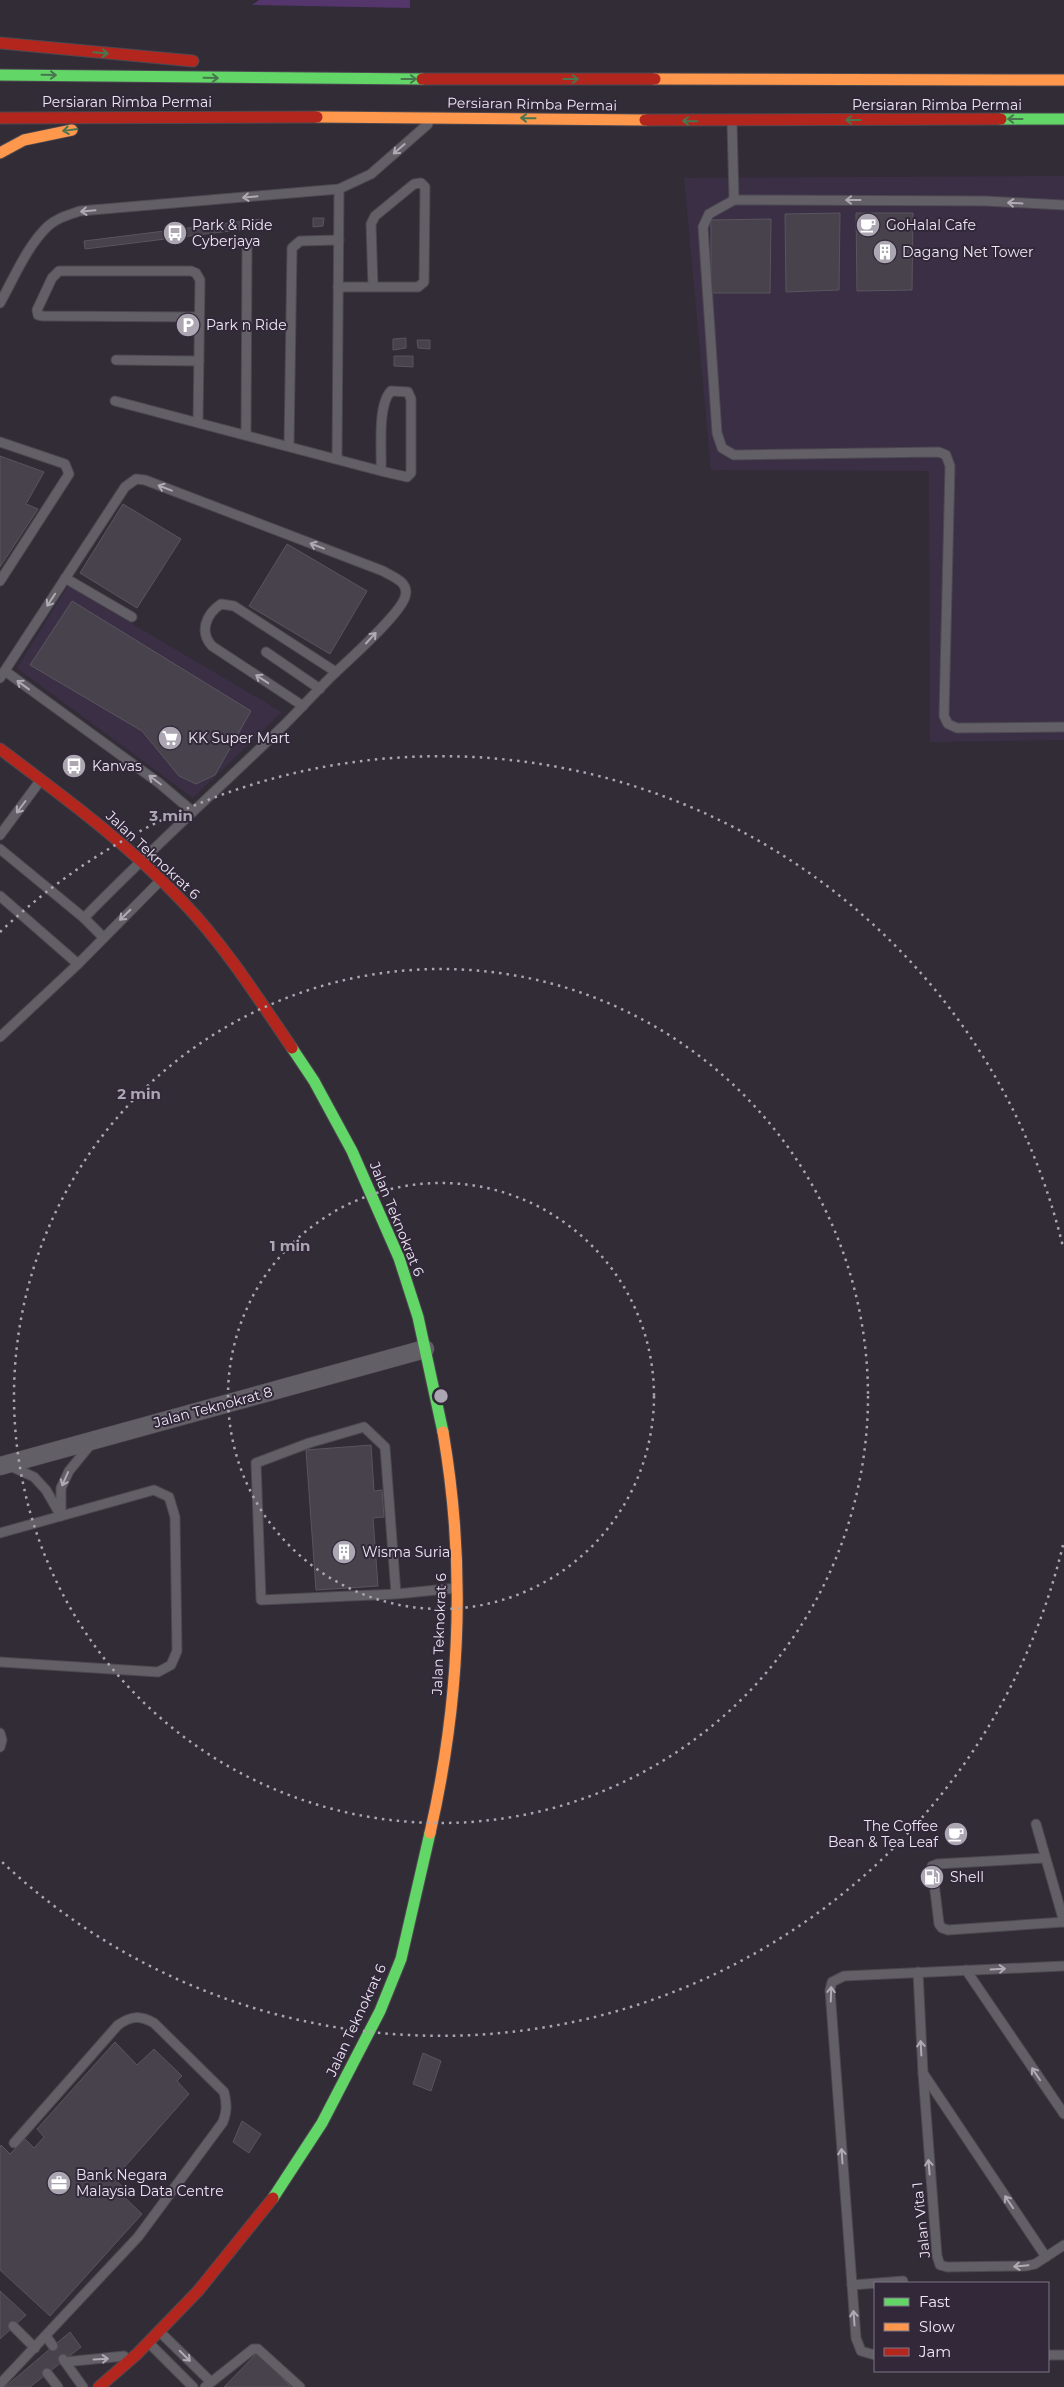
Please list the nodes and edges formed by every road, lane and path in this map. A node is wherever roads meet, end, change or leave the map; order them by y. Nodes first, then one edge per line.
1 (0, 43) edge
2 (204, 62) dead end
3 (234, 65) dead end
4 (0, 75) edge
5 (382, 79) junction
6 (1061, 80) edge
7 (188, 117) junction
8 (436, 117) junction
9 (0, 118) edge
10 (1062, 119) edge
11 (732, 121) junction
12 (0, 153) edge
13 (339, 189) junction
14 (735, 200) junction
15 (1064, 205) edge
16 (338, 240) junction
17 (247, 248) dead end
18 (338, 287) junction
19 (373, 287) junction
20 (0, 303) edge
21 (199, 317) junction
22 (116, 360) dead end
23 (199, 361) junction
24 (115, 401) dead end
25 (198, 422) junction
26 (246, 434) junction
27 (0, 442) edge
28 (289, 446) junction
29 (337, 459) junction
30 (381, 471) junction
31 (66, 578) junction
32 (0, 581) edge
33 (132, 617) dead end
34 (266, 652) dead end
35 (336, 672) junction
36 (2, 675) edge
37 (320, 689) junction
38 (303, 706) junction
39 (1064, 727) edge
40 (0, 750) edge
41 (42, 779) junction
42 (192, 811) junction
43 (0, 835) edge
44 (0, 848) edge
45 (139, 861) junction
46 (160, 881) junction
47 (0, 896) edge
48 (84, 918) junction
49 (102, 937) junction
50 (78, 964) junction
51 (0, 1037) edge
52 (425, 1349) junction
53 (94, 1440) junction
54 (3, 1465) edge
55 (61, 1516) junction
56 (0, 1533) edge
57 (458, 1588) junction
58 (396, 1594) junction
59 (0, 1662) edge
60 (0, 1733) edge
61 (0, 1747) edge
62 (1036, 1824) dead end
63 (1045, 1858) junction
64 (1064, 1889) edge
65 (1054, 1892) junction
66 (1064, 1966) edge
67 (966, 1970) junction
68 (918, 1972) junction
69 (923, 2073) junction
70 (1064, 2114) edge
71 (14, 2143) dead end
72 (1064, 2245) edge
73 (1046, 2257) junction
74 (903, 2281) dead end
75 (890, 2282) edge
76 (874, 2283) edge
77 (852, 2285) junction
78 (13, 2326) dead end
79 (159, 2331) junction
80 (46, 2336) junction
81 (148, 2342) junction
82 (53, 2346) dead end
83 (34, 2353) junction
84 (137, 2354) junction
85 (874, 2354) edge
86 (1049, 2355) edge
87 (1064, 2355) edge
88 (0, 2384) edge
89 (208, 2384) edge
90 (48, 2387) edge
91 (58, 2387) edge
92 (83, 2387) edge
93 (99, 2387) edge
94 (193, 2387) edge
95 (300, 2387) edge

1 -> 2 main road
3 - 5 main road
4 -> 5 main road, Persiaran Rimba Permai
5 -> 6 main road, Persiaran Rimba Permai
7 - 8 main road, Persiaran Rimba Permai
7 - 9 main road, Persiaran Rimba Permai
7 -> 12 main road
11 -> 8 main road, Persiaran Rimba Permai
8 -> 13 lane
10 -> 11 main road, Persiaran Rimba Permai
11 - 14 lane
13 - 16 lane
13 -> 20 lane
15 -> 14 lane
14 - 39 lane
16 - 18 lane
16 - 28 lane
17 - 26 lane
18 - 19 lane
18 - 29 lane
19 - 19 lane
21 - 21 lane
21 - 23 lane
22 - 23 lane
23 - 25 lane
24 - 25 lane
25 - 26 lane
26 - 28 lane
27 - 32 lane
28 - 29 lane
29 - 30 lane
30 - 30 lane
31 - 33 lane
35 -> 31 lane
31 -> 36 lane
34 - 37 lane
35 - 37 lane
38 -> 35 lane
42 -> 36 lane
37 - 38 lane
38 - 42 lane
40 - 41 main road, Jalan Teknokrat 6
41 -> 43 lane
41 - 45 main road, Jalan Teknokrat 6
42 - 45 lane
44 - 48 lane
45 - 46 main road, Jalan Teknokrat 6
45 - 48 lane
46 -> 49 lane
46 - 52 main road, Jalan Teknokrat 6
47 - 50 lane
48 - 49 lane
49 - 50 lane
50 - 51 lane
52 - 53 street, Jalan Teknokrat 8
52 - 57 main road, Jalan Teknokrat 6
53 - 54 street, Jalan Teknokrat 8
53 -> 55 lane
54 - 55 lane
55 - 56 lane
55 - 59 lane
57 - 58 lane
57 - 79 main road, Jalan Teknokrat 6
58 - 58 lane
60 - 61 lane
62 - 63 lane
63 - 65 lane
63 - 65 lane
64 - 65 lane
67 -> 66 lane
67 - 68 lane
70 -> 67 lane
69 -> 68 lane
77 -> 68 lane
73 -> 69 lane
73 -> 69 lane, Jalan Vita 1
71 - 80 lane
72 - 73 lane, Jalan Vita 1
74 - 75 lane
76 - 77 lane
85 -> 77 lane
78 - 83 lane
79 - 81 main road, Jalan Teknokrat 6
79 -> 89 lane
80 - 82 lane
80 - 83 lane
81 - 84 main road, Jalan Teknokrat 6
81 - 94 lane
83 - 88 lane
92 -> 84 lane
84 - 93 main road, Jalan Teknokrat 6
86 - 87 lane
89 - 95 lane
90 - 91 lane

